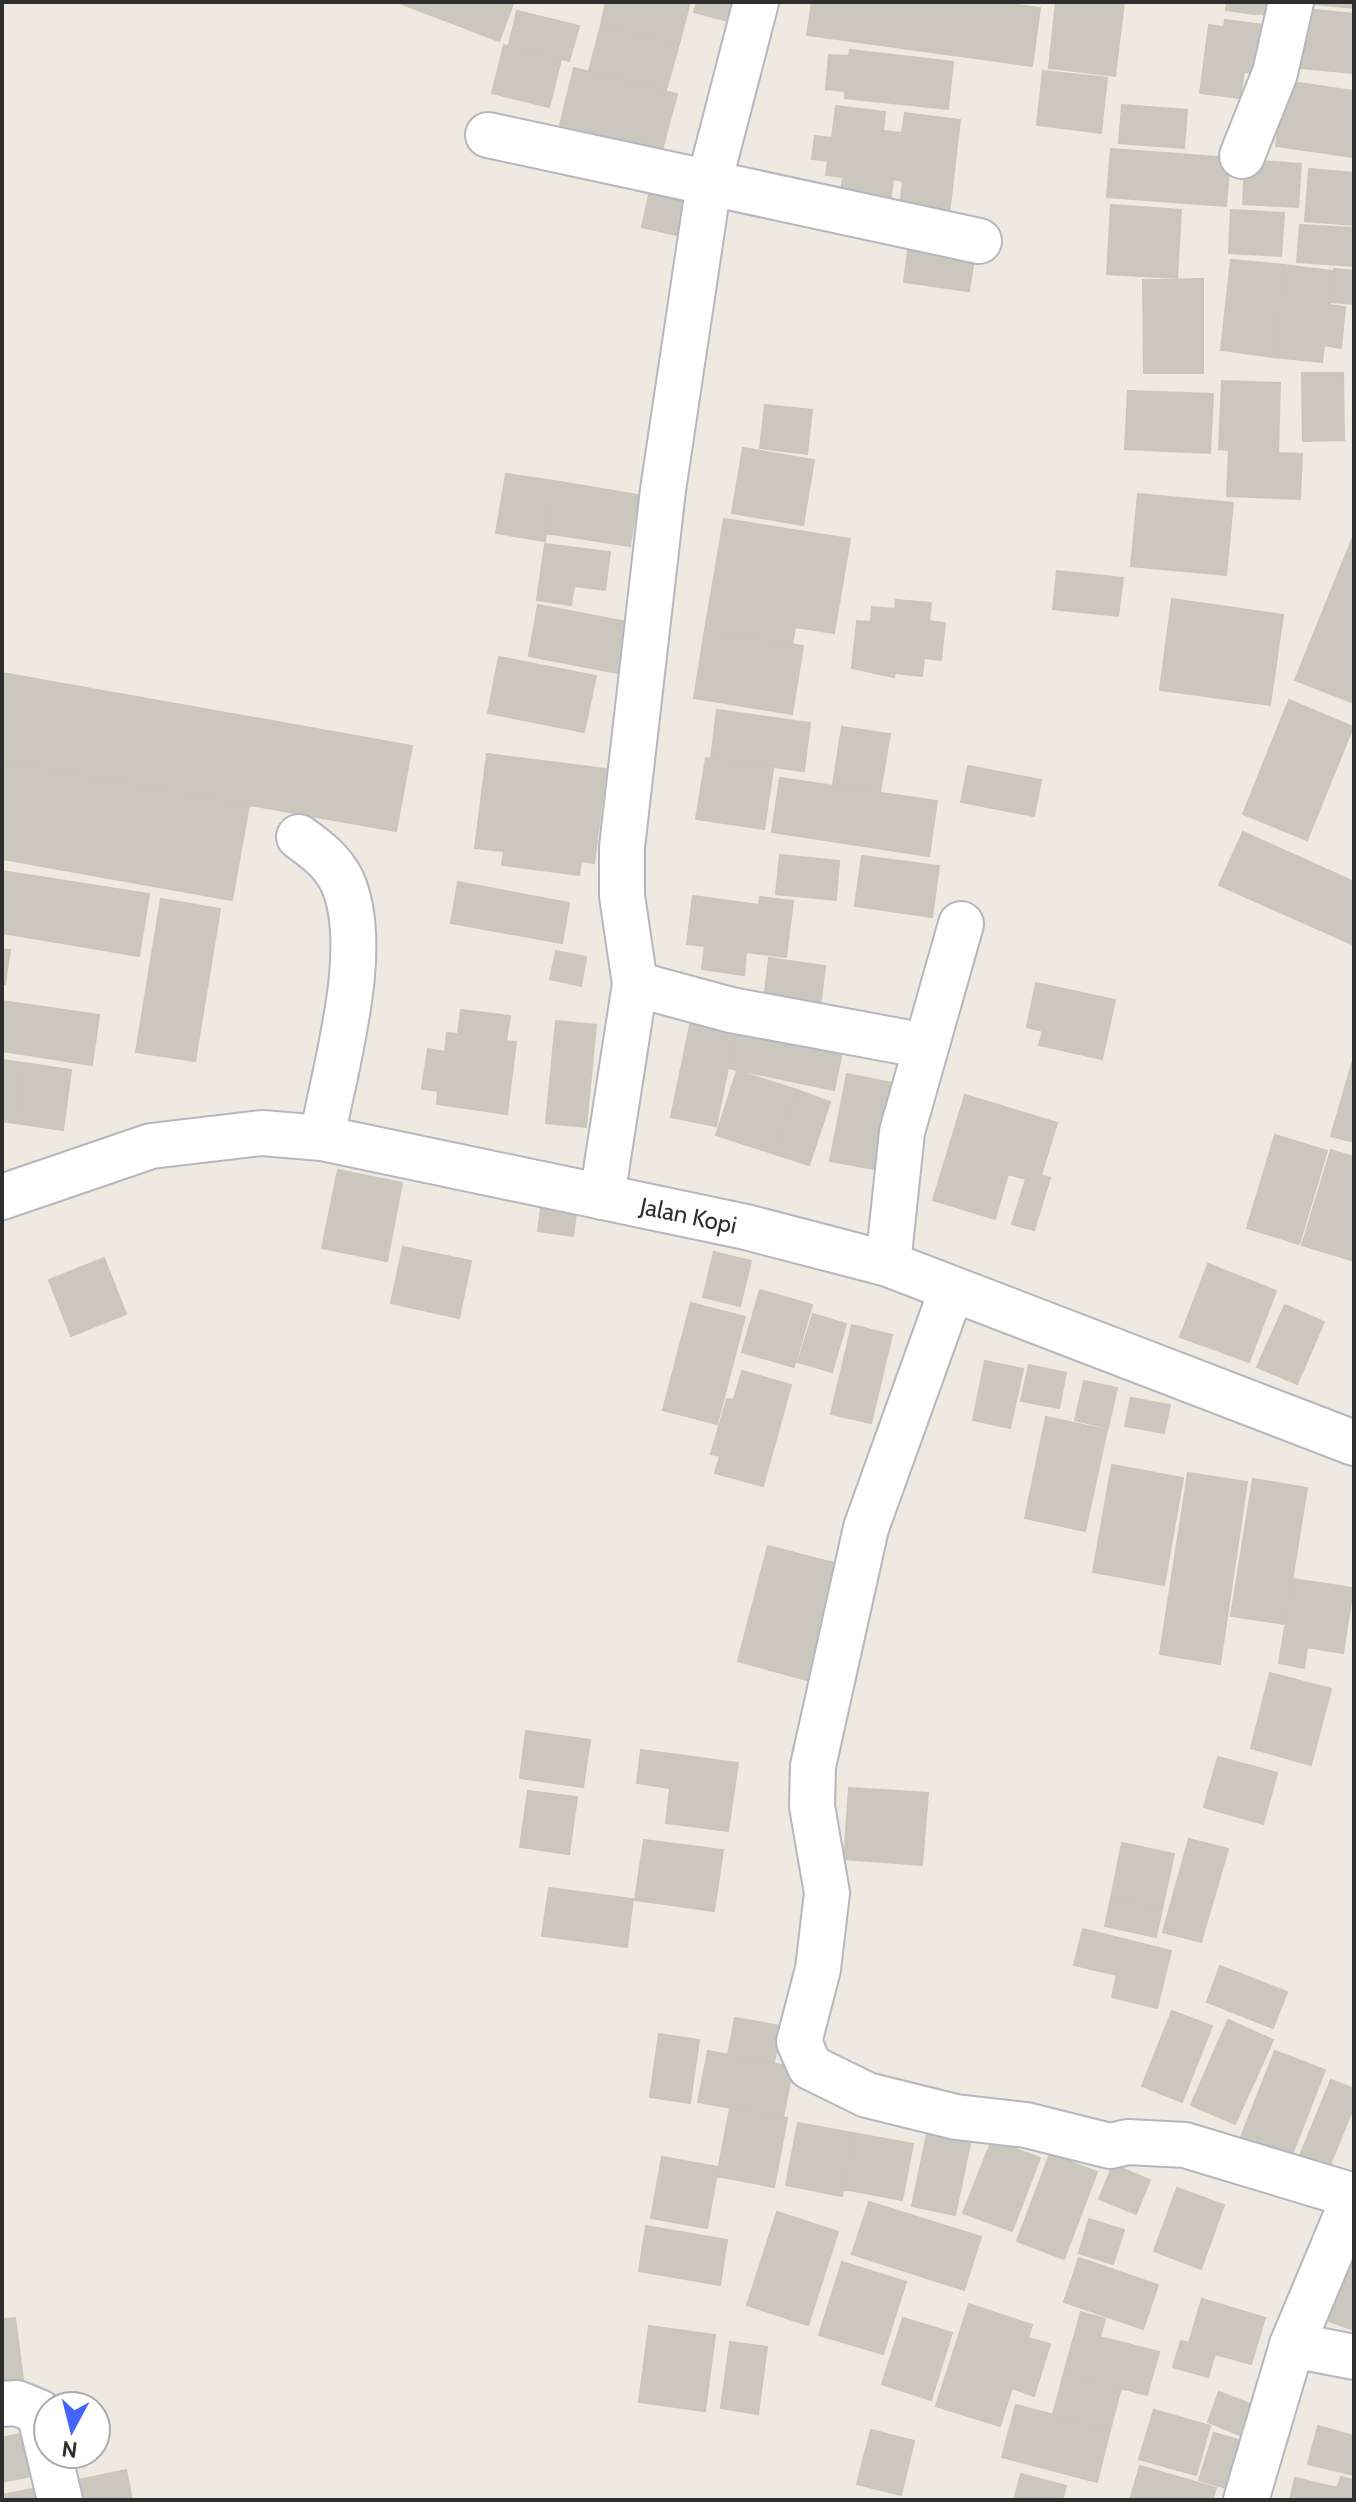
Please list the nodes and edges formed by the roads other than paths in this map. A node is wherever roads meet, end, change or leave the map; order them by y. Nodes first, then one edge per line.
1 (756, 2) edge
2 (1291, 2) edge
3 (488, 135) dead end
4 (1242, 156) dead end
5 (709, 183) junction
6 (979, 241) dead end
7 (299, 837) dead end
8 (961, 924) dead end
9 (635, 984) junction
10 (926, 1046) junction
11 (322, 1138) junction
12 (2, 1197) edge
13 (602, 1197) junction
14 (888, 1264) junction
15 (952, 1289) junction
16 (1354, 1443) edge
17 (1354, 2197) edge
18 (1292, 2345) junction
19 (1354, 2357) edge
20 (2, 2404) edge
21 (60, 2500) edge
22 (1246, 2500) edge

1 - 5 street
2 - 4 street
3 - 5 street
5 - 6 street
5 - 9 street
7 - 11 street
8 - 10 street
9 - 10 street
9 - 13 street
10 - 14 street
11 - 12 street, Jalan Kopi
11 - 13 street, Jalan Kopi
13 - 14 street, Jalan Kopi
14 - 15 street, Jalan Kopi
15 - 16 street, Jalan Kopi
15 - 17 street
17 - 18 street
18 - 19 street
18 - 22 street
20 - 21 street

